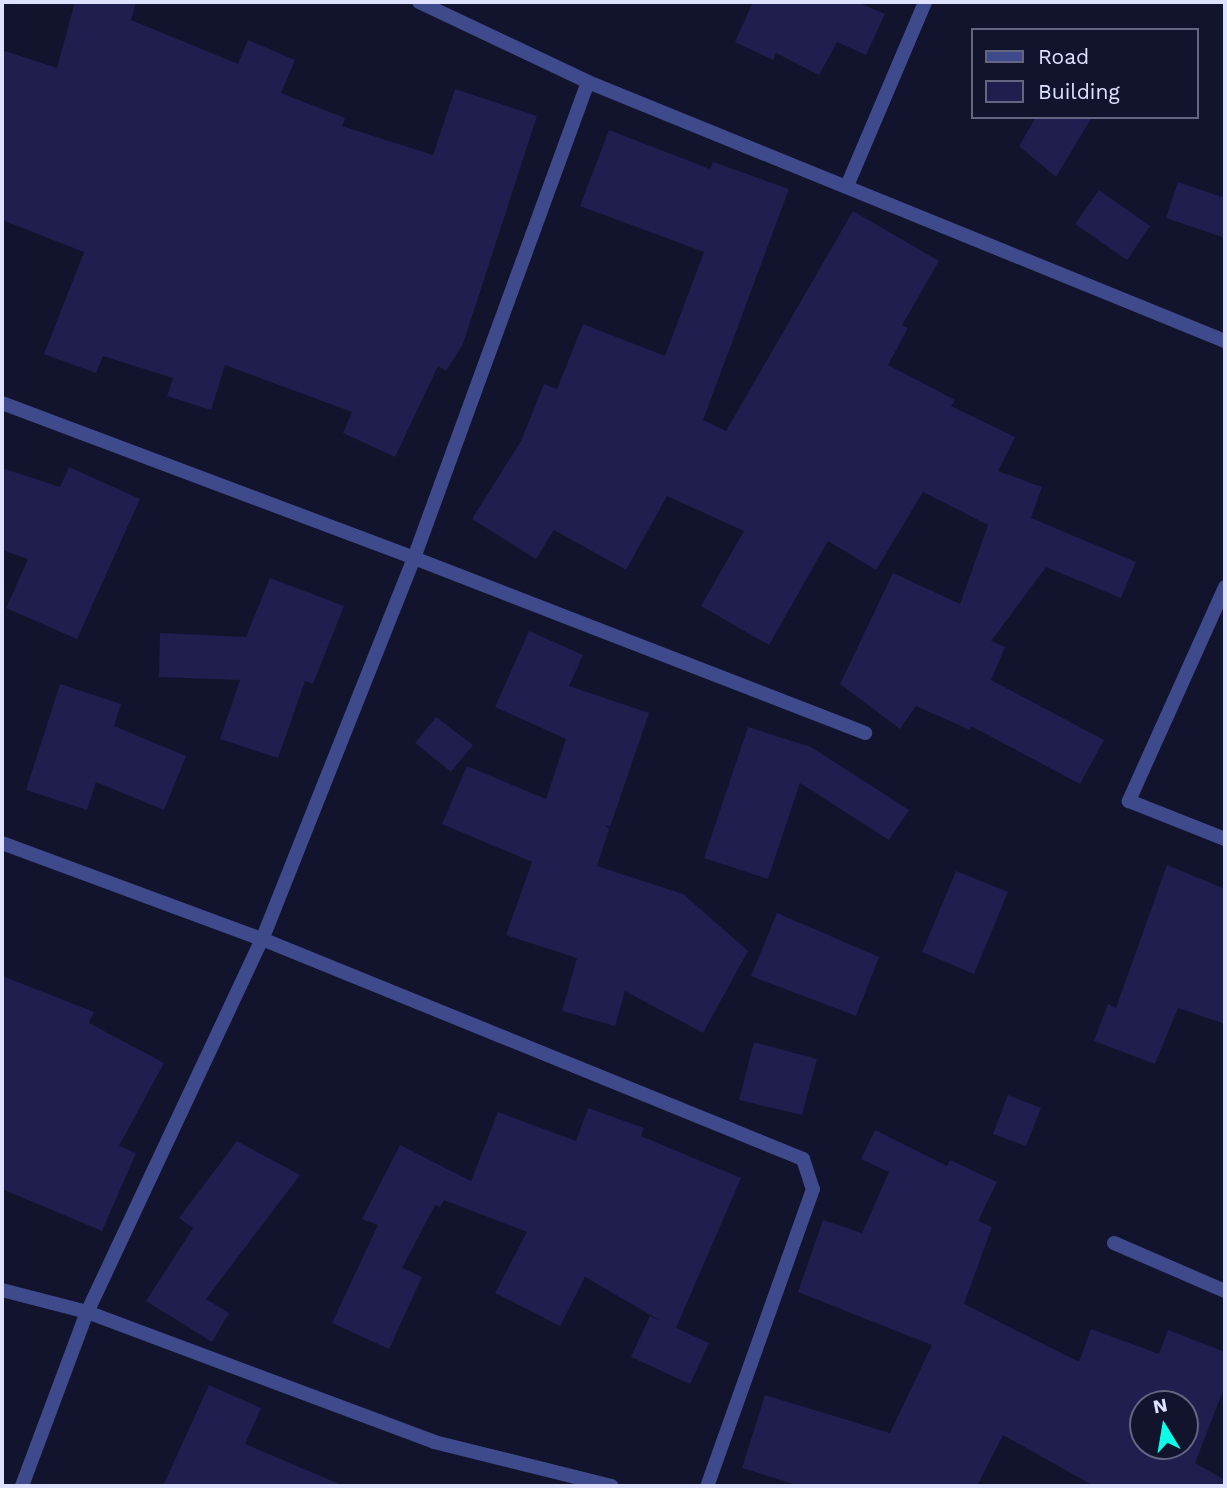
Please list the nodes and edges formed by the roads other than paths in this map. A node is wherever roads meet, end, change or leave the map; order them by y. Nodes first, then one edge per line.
1 (419, 2) edge
2 (925, 2) edge
3 (588, 82) junction
4 (847, 186) junction
5 (1225, 341) edge
6 (2, 402) edge
7 (414, 558) junction
8 (1225, 587) edge
9 (865, 733) dead end
10 (1225, 839) edge
11 (2, 843) edge
12 (262, 939) junction
13 (1114, 1243) dead end
14 (2, 1290) edge
15 (1225, 1291) edge
16 (87, 1312) junction
17 (22, 1486) edge
18 (612, 1486) edge
19 (707, 1486) edge

1 - 3 street
2 - 4 street
3 - 4 street
3 - 7 street
4 - 5 street
6 - 7 street
7 - 9 street
7 - 12 street
8 - 10 street
11 - 12 street
12 - 16 street
12 - 19 street
13 - 15 street
14 - 16 street
16 - 17 street
16 - 18 street

